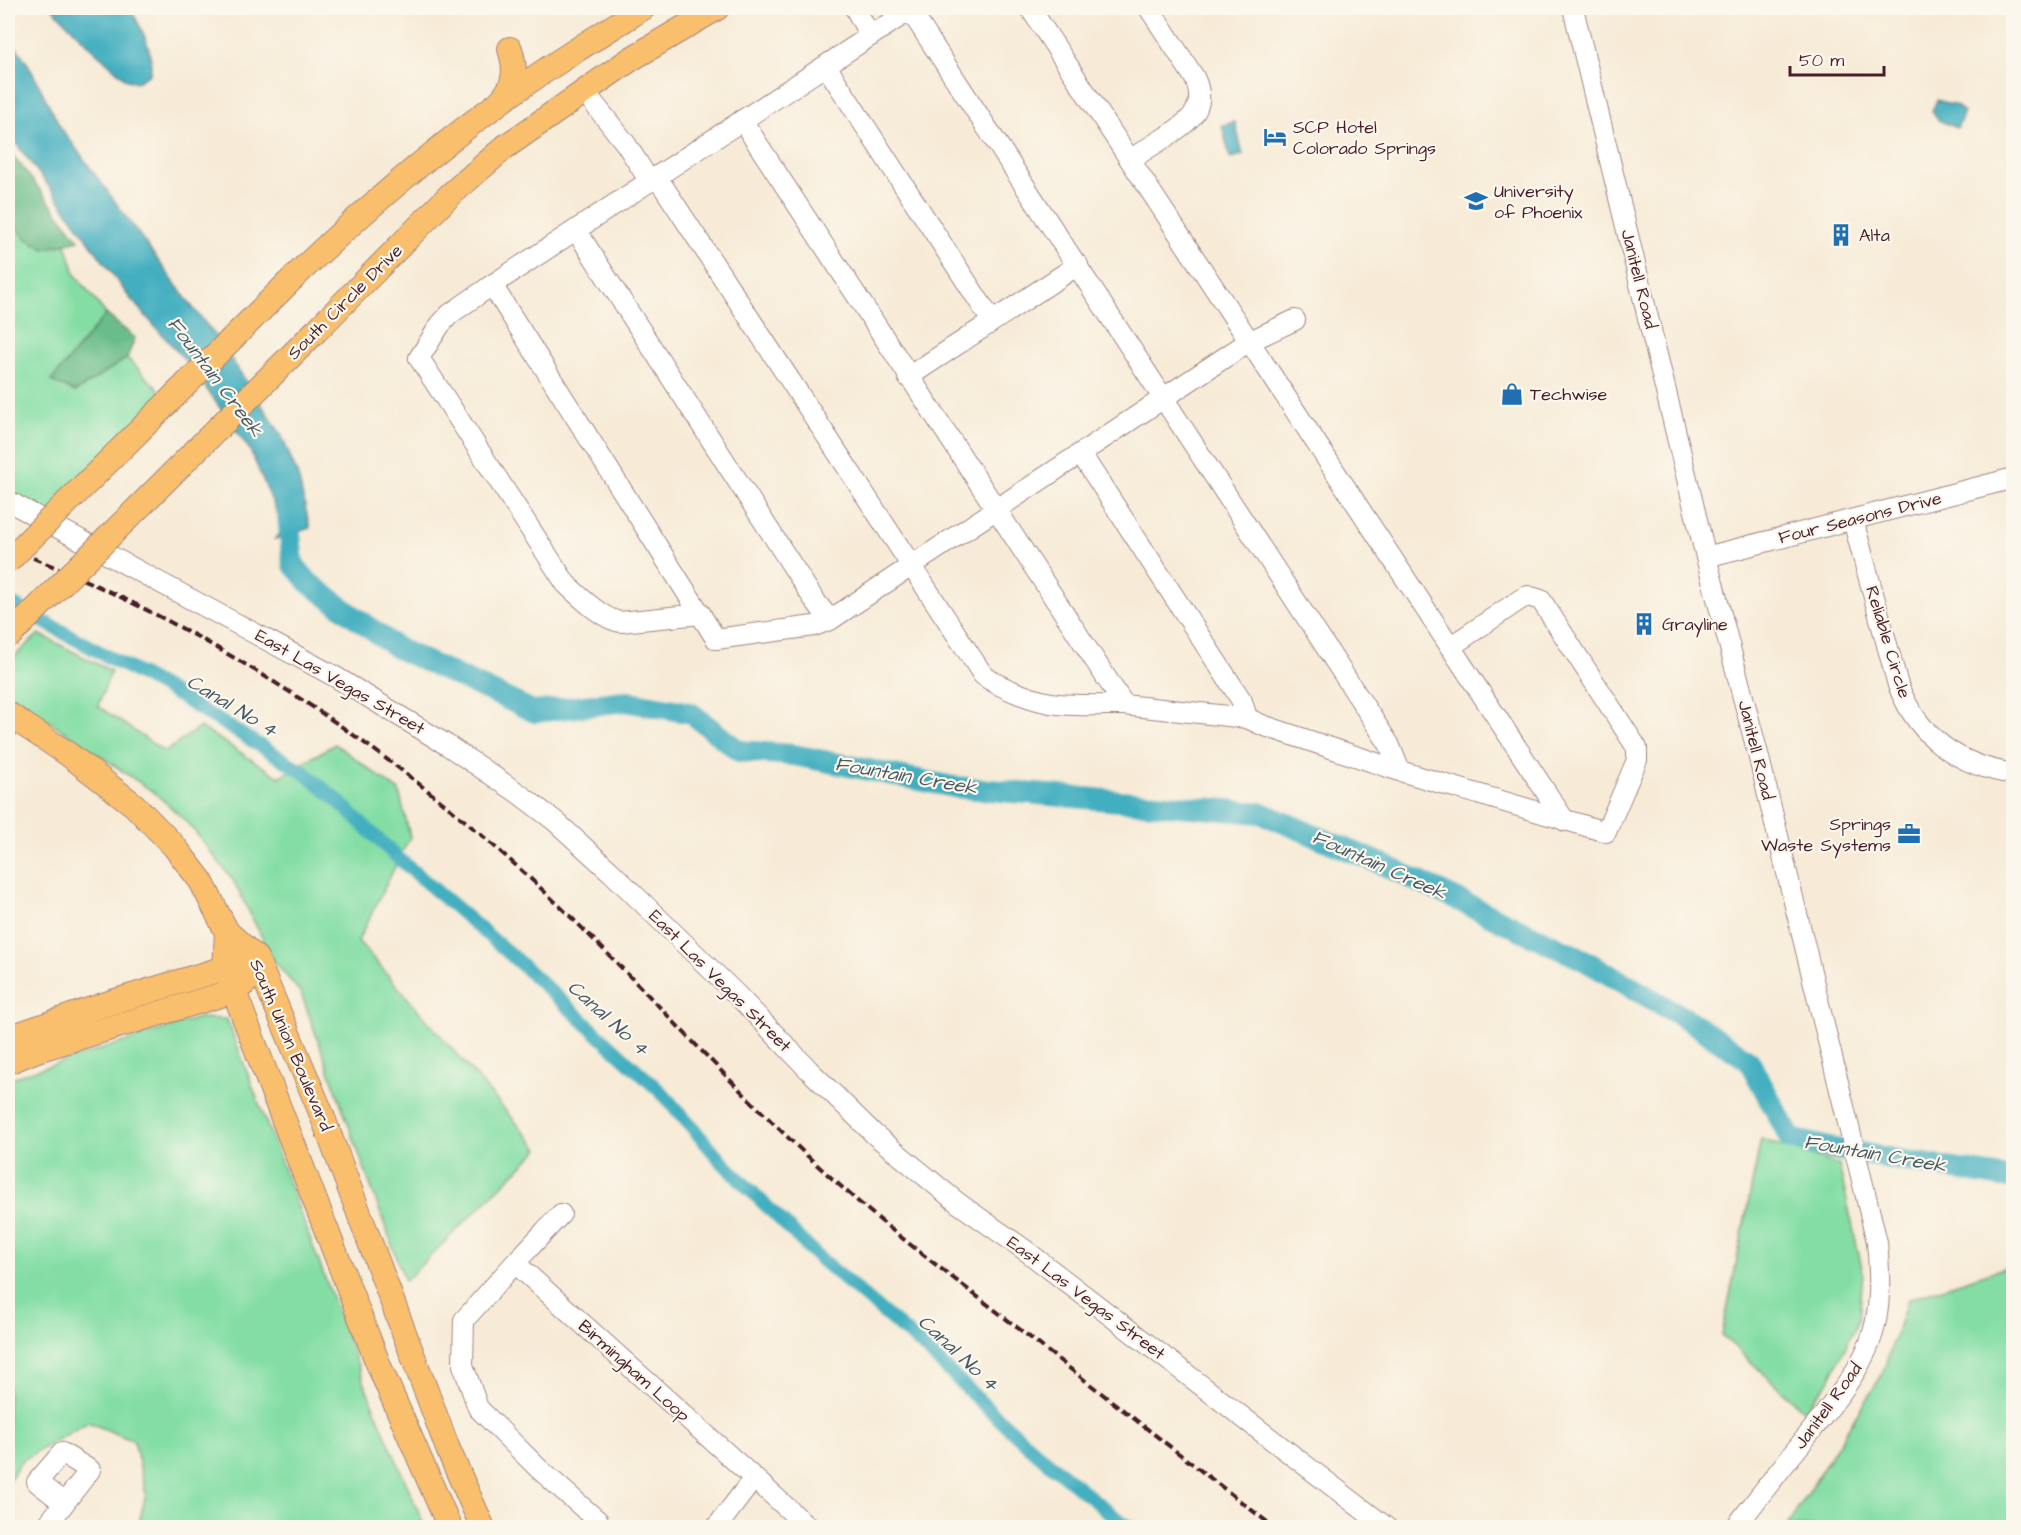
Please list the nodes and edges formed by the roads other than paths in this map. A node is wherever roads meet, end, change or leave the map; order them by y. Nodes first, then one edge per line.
1 (643, 8) edge
2 (717, 8) edge
3 (855, 8) edge
4 (911, 8) edge
5 (1030, 8) edge
6 (1149, 8) edge
7 (1573, 8) edge
8 (870, 36) junction
9 (566, 57) junction
10 (826, 66) junction
11 (584, 91) junction
12 (494, 107) junction
13 (742, 120) junction
14 (1130, 160) junction
15 (654, 179) junction
16 (576, 230) junction
17 (1078, 265) junction
18 (492, 285) junction
19 (1295, 320) dead end
20 (992, 321) junction
21 (1248, 342) junction
22 (908, 377) junction
23 (1164, 397) junction
24 (1081, 454) junction
25 (2013, 478) edge
26 (8, 501) edge
27 (996, 509) junction
28 (1853, 520) junction
29 (1706, 557) junction
30 (8, 561) edge
31 (911, 567) junction
32 (701, 614) junction
33 (830, 620) junction
34 (8, 637) edge
35 (1450, 647) junction
36 (1124, 705) junction
37 (8, 714) edge
38 (1247, 718) junction
39 (1400, 771) junction
40 (2013, 774) edge
41 (1565, 821) junction
42 (227, 932) junction
43 (225, 968) junction
44 (261, 970) junction
45 (234, 991) junction
46 (8, 1038) edge
47 (8, 1062) edge
48 (561, 1214) dead end
49 (515, 1263) junction
50 (754, 1478) junction
51 (64, 1503) dead end
52 (45, 1527) edge
53 (450, 1527) edge
54 (483, 1527) edge
55 (602, 1527) edge
56 (716, 1527) edge
57 (809, 1527) edge
58 (1388, 1527) edge
59 (1735, 1527) edge

1 - 9 main road
2 - 11 main road, South Circle Drive
3 - 8 street
4 - 8 street
4 - 17 street
5 - 14 street
6 - 14 street
7 - 29 street, Janitell Road
8 - 10 street
9 - 12 main road
9 - 12 main road
10 - 13 street
10 - 20 street
11 - 15 street
11 - 34 main road, South Circle Drive, bridge
12 - 30 main road, bridge
13 - 15 street
13 - 22 street
14 - 21 street
15 - 16 street
15 - 31 street
16 - 18 street
16 - 33 street
17 - 20 street
17 - 23 street
18 - 32 street
18 - 32 street
19 - 21 street
20 - 22 street
21 - 23 street
21 - 35 street
22 - 27 street
23 - 24 street
23 - 39 street
24 - 27 street
24 - 38 street
25 - 28 street, Four Seasons Drive
26 - 58 street, East Las Vegas Street
27 - 31 street
27 - 36 street
28 - 29 street, Four Seasons Drive
28 - 40 street, Reliable Circle
29 - 59 street, Janitell Road
31 - 33 street
31 - 36 street
32 - 33 street
35 - 41 street
35 - 41 street
36 - 38 street
37 - 42 main road
38 - 39 street
39 - 41 street
42 - 43 main road, South Union Boulevard
42 - 44 main road, South Union Boulevard
43 - 44 main road
43 - 45 main road, South Union Boulevard
43 - 46 main road
44 - 45 main road
44 - 54 main road, South Union Boulevard
45 - 47 main road
45 - 53 main road, South Union Boulevard
48 - 49 street
49 - 50 street, Birmingham Loop
49 - 55 street
50 - 56 street
50 - 57 street, Birmingham Loop
51 - 52 street

